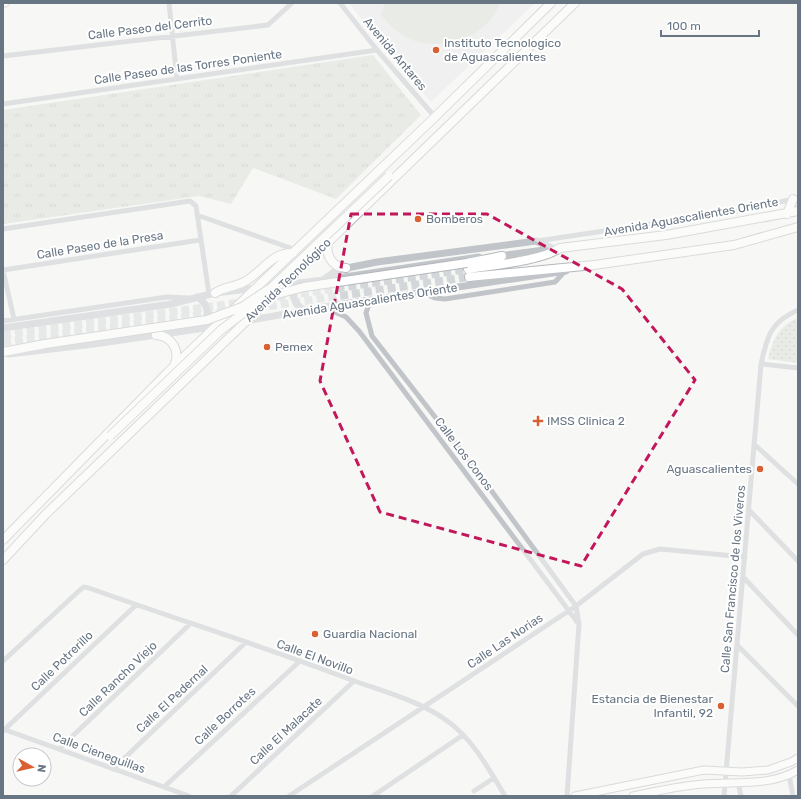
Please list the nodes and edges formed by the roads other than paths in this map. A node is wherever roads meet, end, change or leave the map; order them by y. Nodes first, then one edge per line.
1 (169, 3) edge
2 (292, 3) edge
3 (340, 3) edge
4 (551, 3) edge
5 (575, 3) edge
6 (172, 35) junction
7 (377, 50) junction
8 (3, 56) edge
9 (177, 79) junction
10 (3, 104) edge
11 (435, 117) junction
12 (433, 140) junction
13 (796, 198) edge
14 (798, 211) edge
15 (788, 214) junction
16 (197, 215) junction
17 (798, 227) edge
18 (3, 229) edge
19 (330, 238) junction
20 (200, 240) junction
21 (536, 241) junction
22 (556, 248) junction
23 (294, 251) junction
24 (502, 256) junction
25 (594, 265) junction
26 (346, 268) junction
27 (3, 270) edge
28 (468, 270) junction
29 (324, 280) junction
30 (302, 282) junction
31 (285, 284) junction
32 (253, 289) junction
33 (212, 293) junction
34 (194, 298) junction
35 (370, 301) junction
36 (324, 307) junction
37 (305, 310) junction
38 (798, 310) edge
39 (14, 319) junction
40 (3, 321) edge
41 (246, 321) junction
42 (217, 326) junction
43 (3, 328) edge
44 (198, 328) junction
45 (156, 335) junction
46 (3, 353) edge
47 (761, 364) junction
48 (172, 368) junction
49 (798, 368) edge
50 (754, 444) junction
51 (85, 456) junction
52 (474, 467) junction
53 (466, 474) junction
54 (798, 484) edge
55 (749, 510) junction
56 (3, 540) edge
57 (745, 557) junction
58 (3, 560) edge
59 (798, 561) edge
60 (743, 577) junction
61 (136, 605) junction
62 (576, 606) junction
63 (569, 611) junction
64 (190, 624) junction
65 (579, 624) junction
66 (798, 635) edge
67 (245, 643) junction
68 (737, 645) junction
69 (3, 661) edge
70 (300, 661) junction
71 (354, 681) junction
72 (798, 706) edge
73 (424, 707) junction
74 (3, 730) edge
75 (463, 735) junction
76 (59, 749) junction
77 (798, 758) edge
78 (113, 769) junction
79 (726, 770) junction
80 (798, 770) edge
81 (789, 775) junction
82 (494, 778) junction
83 (738, 782) junction
84 (725, 783) junction
85 (164, 787) junction
86 (474, 791) dead end
87 (189, 796) edge
88 (231, 796) edge
89 (289, 796) edge
90 (373, 796) edge
91 (505, 796) edge
92 (567, 796) edge
93 (575, 796) edge
94 (633, 796) edge
95 (724, 796) edge
96 (741, 796) edge
97 (793, 796) edge

1 - 6 street
2 - 6 street, Calle Paseo del Cerrito
3 - 7 street, Avenida Antares
4 - 11 main road, Avenida Tecnológico
5 - 12 main road, Avenida Tecnológico
6 - 8 street, Calle Paseo del Cerrito
6 - 9 street
7 - 9 street, Calle Paseo de las Torres Poniente
7 - 11 street, Avenida Antares
9 - 10 street, Calle Paseo de las Torres Poniente
11 - 23 main road, Avenida Tecnológico
12 - 19 main road, Avenida Tecnológico
12 - 46 main road, bridge
13 - 15 main road
13 - 21 street, Avenida Aguascalientes Oriente
14 - 15 main road, Avenida Aguascalientes Oriente
15 - 22 main road, Avenida Aguascalientes Oriente
16 - 18 street
16 - 20 street
16 - 23 street
17 - 25 main road, Avenida Aguascalientes Oriente
19 - 26 main road
19 - 31 main road, Avenida Tecnológico
20 - 27 street, Calle Paseo de la Presa
20 - 33 street
21 - 22 street
21 - 26 street, Avenida Aguascalientes Oriente
22 - 24 street, Avenida Aguascalientes Oriente
22 - 28 main road, Avenida Aguascalientes Oriente
23 - 32 main road, Avenida Tecnológico
23 - 33 main road
24 - 28 main road
24 - 29 street, Avenida Aguascalientes Oriente
25 - 28 main road, Avenida Aguascalientes Oriente
25 - 35 street, Avenida Aguascalientes Oriente
26 - 29 street, Avenida Aguascalientes Oriente
27 - 39 street
28 - 51 main road, bridge
29 - 30 street, Avenida Aguascalientes Oriente
30 - 31 street, Avenida Aguascalientes Oriente
30 - 37 street
31 - 32 street, Avenida Aguascalientes Oriente
31 - 41 main road, Avenida Tecnológico
32 - 33 street, Avenida Aguascalientes Oriente
32 - 42 main road, Avenida Tecnológico
33 - 34 street, Avenida Aguascalientes Oriente
34 - 39 street, Avenida Aguascalientes Oriente
34 - 43 street, Avenida Aguascalientes Oriente
34 - 44 street
35 - 36 street, Avenida Aguascalientes Oriente
35 - 52 street, Calle Los Conos
36 - 37 street, Avenida Aguascalientes Oriente
36 - 53 street, Calle Los Conos
37 - 41 street, Avenida Aguascalientes Oriente
38 - 47 street, Calle San Francisco de los Viveros
39 - 40 street, Avenida Aguascalientes Oriente
41 - 42 street, Avenida Aguascalientes Oriente
41 - 58 main road, Avenida Tecnológico
42 - 44 street, Avenida Aguascalientes Oriente
42 - 48 main road, Avenida Tecnológico
44 - 45 street, Avenida Aguascalientes Oriente
45 - 46 street, Avenida Aguascalientes Oriente
45 - 48 main road
47 - 49 street
47 - 50 street, Calle San Francisco de los Viveros
48 - 51 main road, Avenida Tecnológico
50 - 54 street
50 - 55 street, Calle San Francisco de los Viveros
51 - 56 main road, Avenida Tecnológico
52 - 53 street
52 - 62 street, Calle Los Conos
53 - 63 street, Calle Los Conos
55 - 57 street, Calle San Francisco de los Viveros
55 - 59 street
57 - 60 street, Calle San Francisco de los Viveros
57 - 62 street, Calle Las Norias
60 - 66 street
60 - 68 street, Calle San Francisco de los Viveros
61 - 64 street, Calle El Novillo
61 - 69 street, Calle El Novillo
61 - 74 street, Calle Potrerillo
62 - 63 street, Calle Las Norias
62 - 65 street, Calle Los Conos
63 - 65 street, Calle Los Conos
63 - 73 street, Calle Las Norias
64 - 67 street, Calle El Novillo
64 - 76 street, Calle Rancho Viejo
65 - 92 street, Calle Los Conos
67 - 70 street, Calle El Novillo
67 - 78 street, Calle El Pedernal
68 - 72 street
68 - 79 street, Calle San Francisco de los Viveros
70 - 71 street, Calle El Novillo
70 - 85 street, Calle Borrotes
71 - 73 street, Calle El Novillo
71 - 88 street, Calle El Malacate
73 - 75 street, Calle El Novillo
73 - 89 street, Calle Las Norias
74 - 76 street, Calle Cieneguillas
75 - 82 street, Calle El Novillo
75 - 90 street
76 - 78 street, Calle Cieneguillas
77 - 79 main road
78 - 85 street, Calle Cieneguillas
79 - 84 street, Calle San Francisco de los Viveros
79 - 93 main road
80 - 81 main road
81 - 83 main road
81 - 97 street
82 - 86 street
82 - 91 street, Calle El Novillo
83 - 84 main road
83 - 96 street
84 - 94 main road
84 - 95 street, Calle San Francisco de los Viveros
85 - 87 street, Calle Cieneguillas

